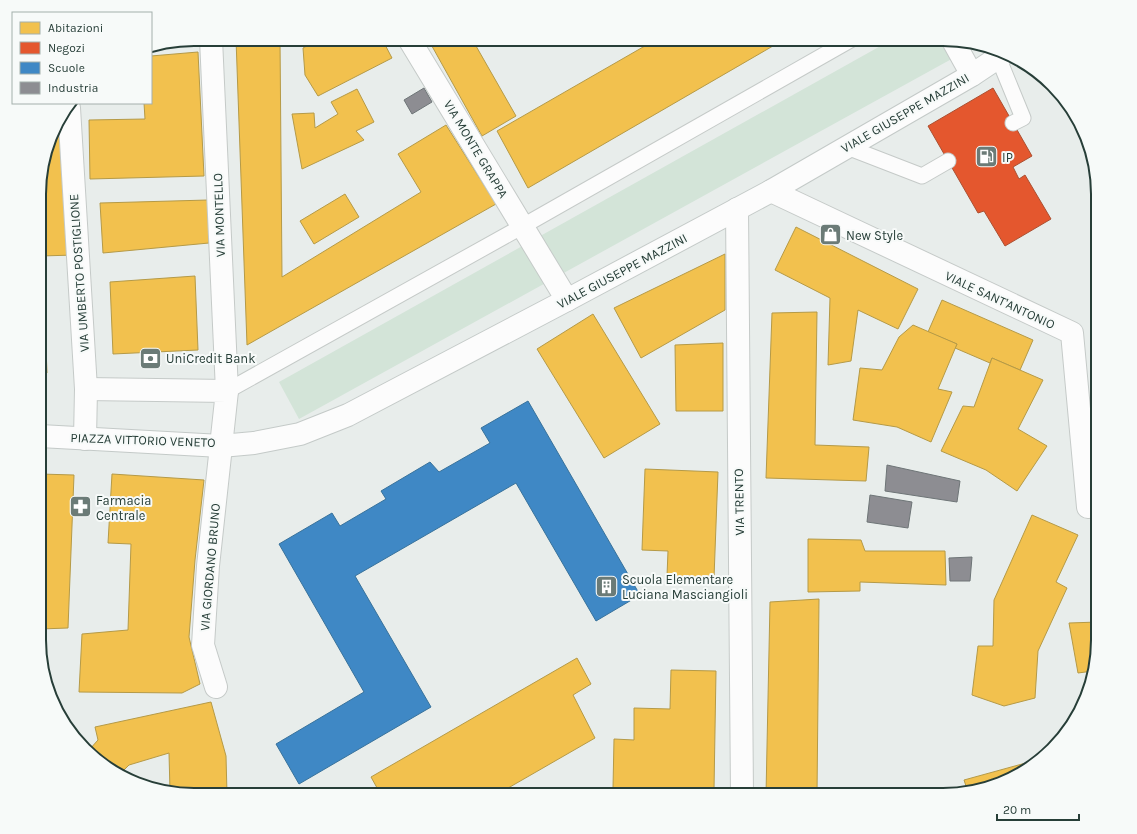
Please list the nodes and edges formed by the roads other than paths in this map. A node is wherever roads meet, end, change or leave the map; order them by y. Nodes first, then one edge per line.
1 (211, 46) edge
2 (413, 46) edge
3 (840, 46) edge
4 (956, 46) edge
5 (999, 57) edge
6 (1003, 59) edge
7 (972, 75) junction
8 (69, 115) edge
9 (1013, 123) dead end
10 (847, 147) junction
11 (948, 161) dead end
12 (771, 191) junction
13 (737, 209) junction
14 (523, 226) junction
15 (567, 300) junction
16 (86, 389) junction
17 (227, 391) junction
18 (46, 436) edge
19 (85, 439) junction
20 (221, 446) junction
21 (1088, 507) dead end
22 (216, 687) dead end
23 (742, 788) edge

1 - 17 street, VIA MONTELLO
2 - 14 street, VIA MONTE GRAPPA
3 - 14 lane
4 - 7 street
5 - 7 street, VIALE GIUSEPPE MAZZINI
6 - 9 lane
7 - 10 street, VIALE GIUSEPPE MAZZINI
8 - 16 street, VIA UMBERTO POSTIGLIONE
10 - 11 lane
10 - 12 street, VIALE GIUSEPPE MAZZINI
12 - 13 street, VIALE GIUSEPPE MAZZINI
12 - 21 street, VIALE SANT'ANTONIO
13 - 15 street, VIALE GIUSEPPE MAZZINI
13 - 23 street, VIA TRENTO
14 - 15 street, VIA MONTE GRAPPA
14 - 17 lane
15 - 20 street, VIALE GIUSEPPE MAZZINI
16 - 17 street
16 - 19 street, VIA UMBERTO POSTIGLIONE
17 - 20 street, PIAZZA VITTORIO VENETO
18 - 19 street, PIAZZA VITTORIO VENETO
19 - 20 street, PIAZZA VITTORIO VENETO
20 - 22 street, VIA GIORDANO BRUNO

